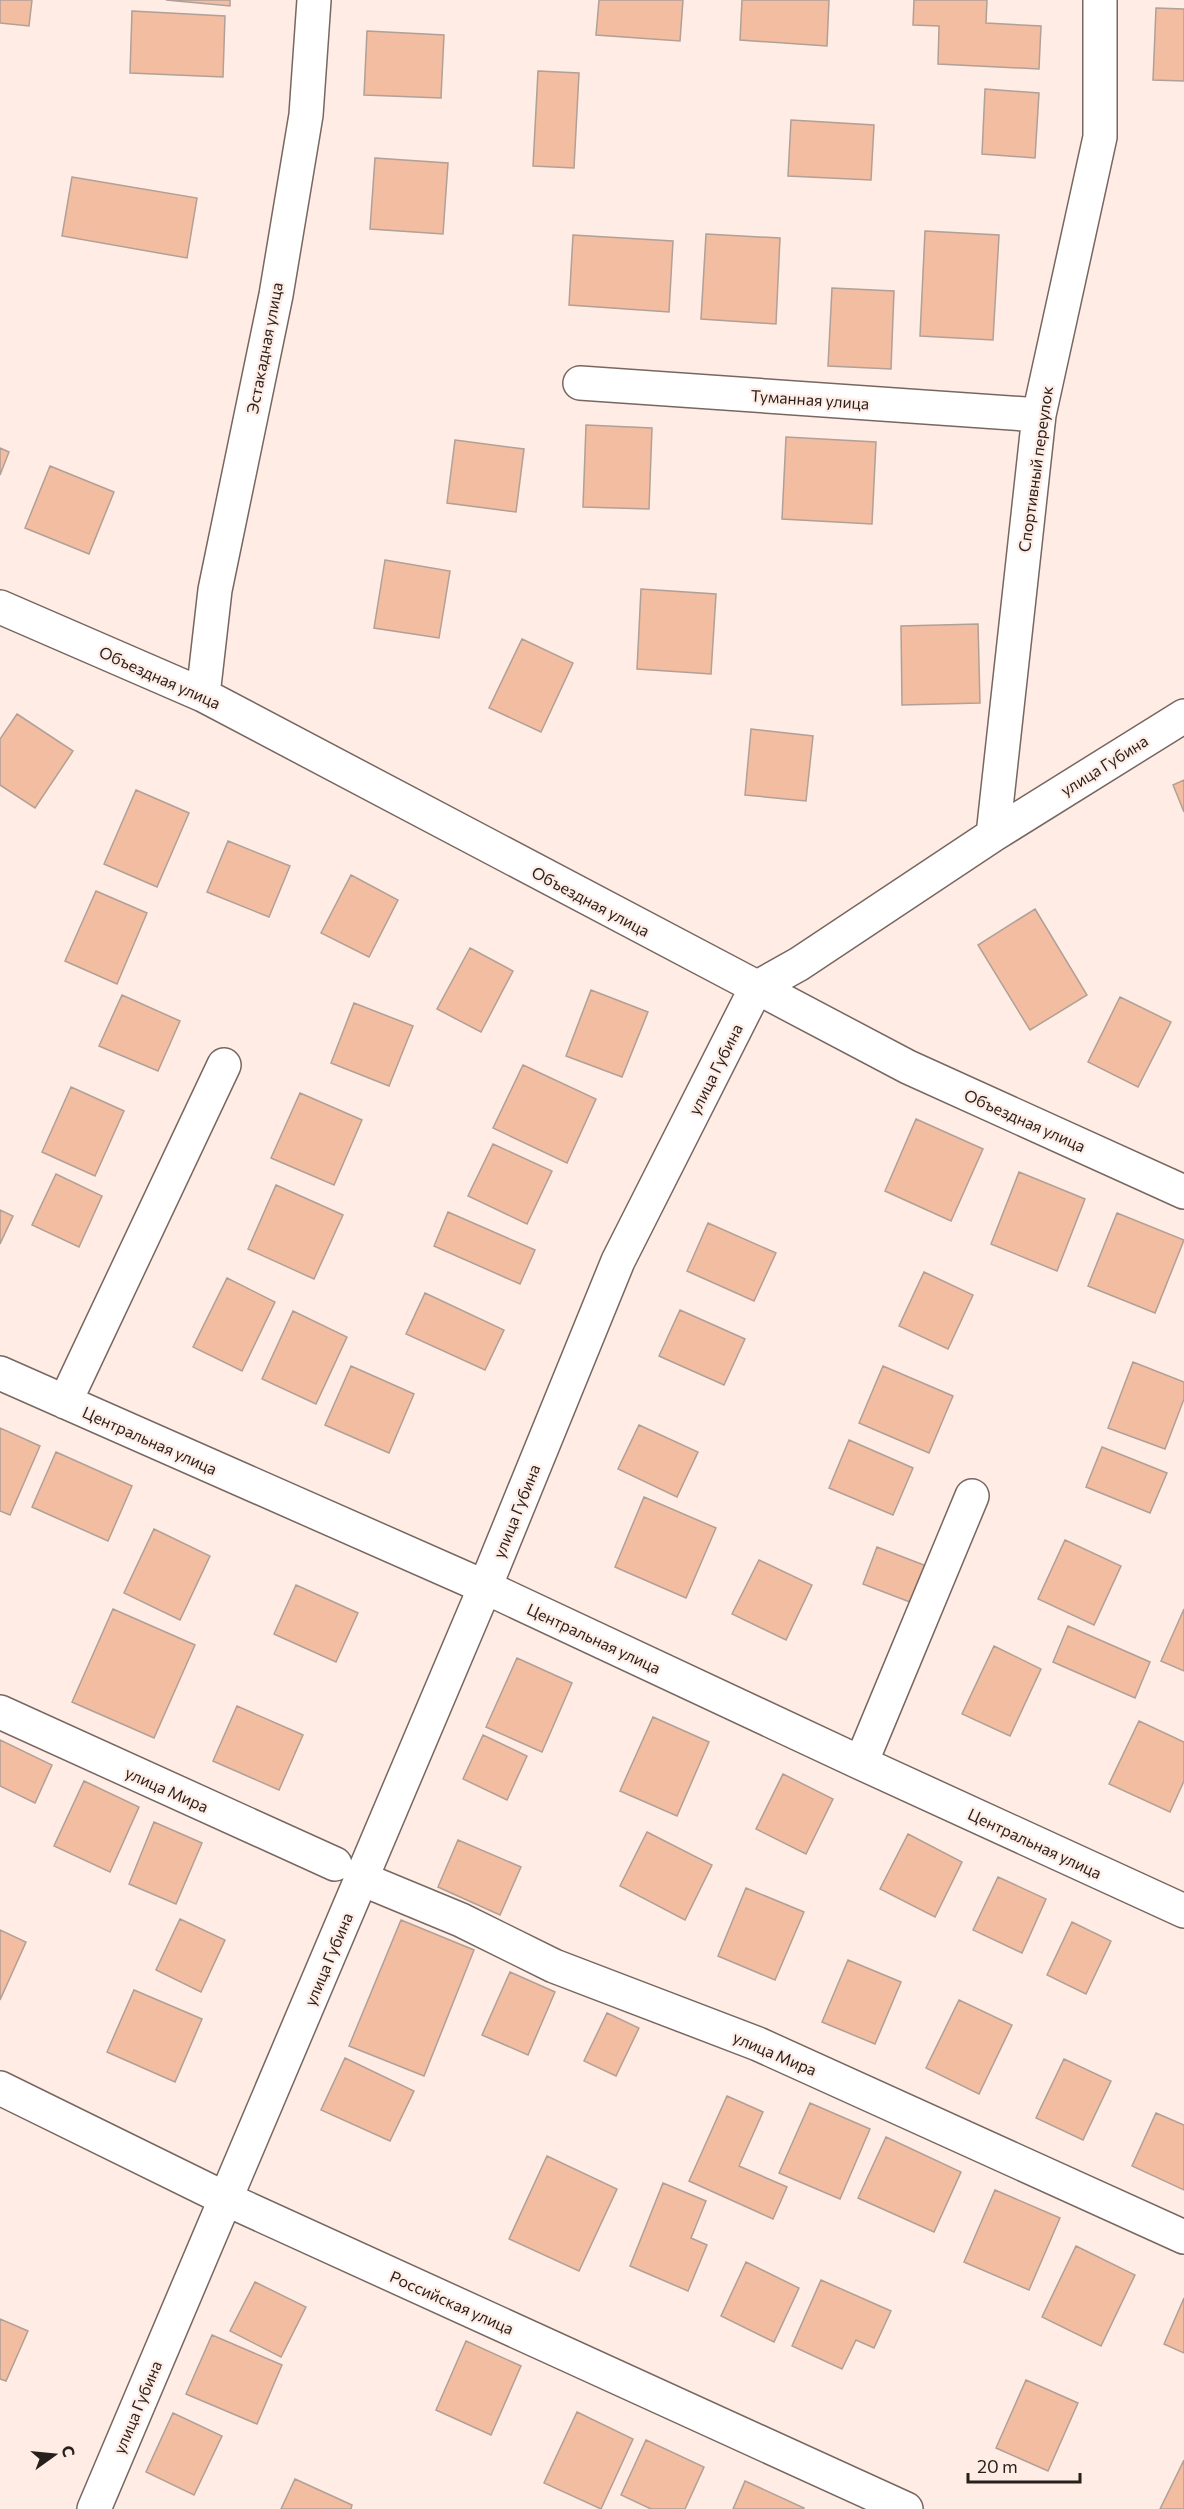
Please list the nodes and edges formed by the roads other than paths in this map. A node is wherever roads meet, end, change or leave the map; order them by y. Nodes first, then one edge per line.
1 (314, 0) edge
2 (1100, 0) edge
3 (580, 383) dead end
4 (1039, 414) junction
5 (0, 607) edge
6 (203, 695) junction
7 (1184, 716) edge
8 (993, 835) junction
9 (756, 988) junction
10 (224, 1065) dead end
11 (1184, 1192) edge
12 (0, 1373) edge
13 (65, 1402) junction
14 (972, 1496) dead end
15 (485, 1587) junction
16 (0, 1712) edge
17 (861, 1763) junction
18 (348, 1871) junction
19 (1184, 1911) edge
20 (0, 2088) edge
21 (226, 2199) junction
22 (1184, 2237) edge
23 (94, 2509) edge
24 (906, 2509) edge

1 - 6 street, Эстакадная улица
2 - 4 street, Спортивный переулок
3 - 4 street, Туманная улица
4 - 8 street, Спортивный переулок
5 - 6 street, Объездная улица
6 - 9 street, Объездная улица
7 - 8 street, улица Губина
8 - 9 street, улица Губина
9 - 11 street, Объездная улица
9 - 15 street, улица Губина
10 - 13 street
12 - 13 street, Центральная улица
13 - 15 street, Центральная улица
14 - 17 street
15 - 17 street, Центральная улица
15 - 18 street, улица Губина
16 - 18 street, улица Мира
17 - 19 street, Центральная улица
18 - 21 street, улица Губина
18 - 22 street, улица Мира
20 - 21 street, Российская улица
21 - 23 street, улица Губина
21 - 24 street, Российская улица

